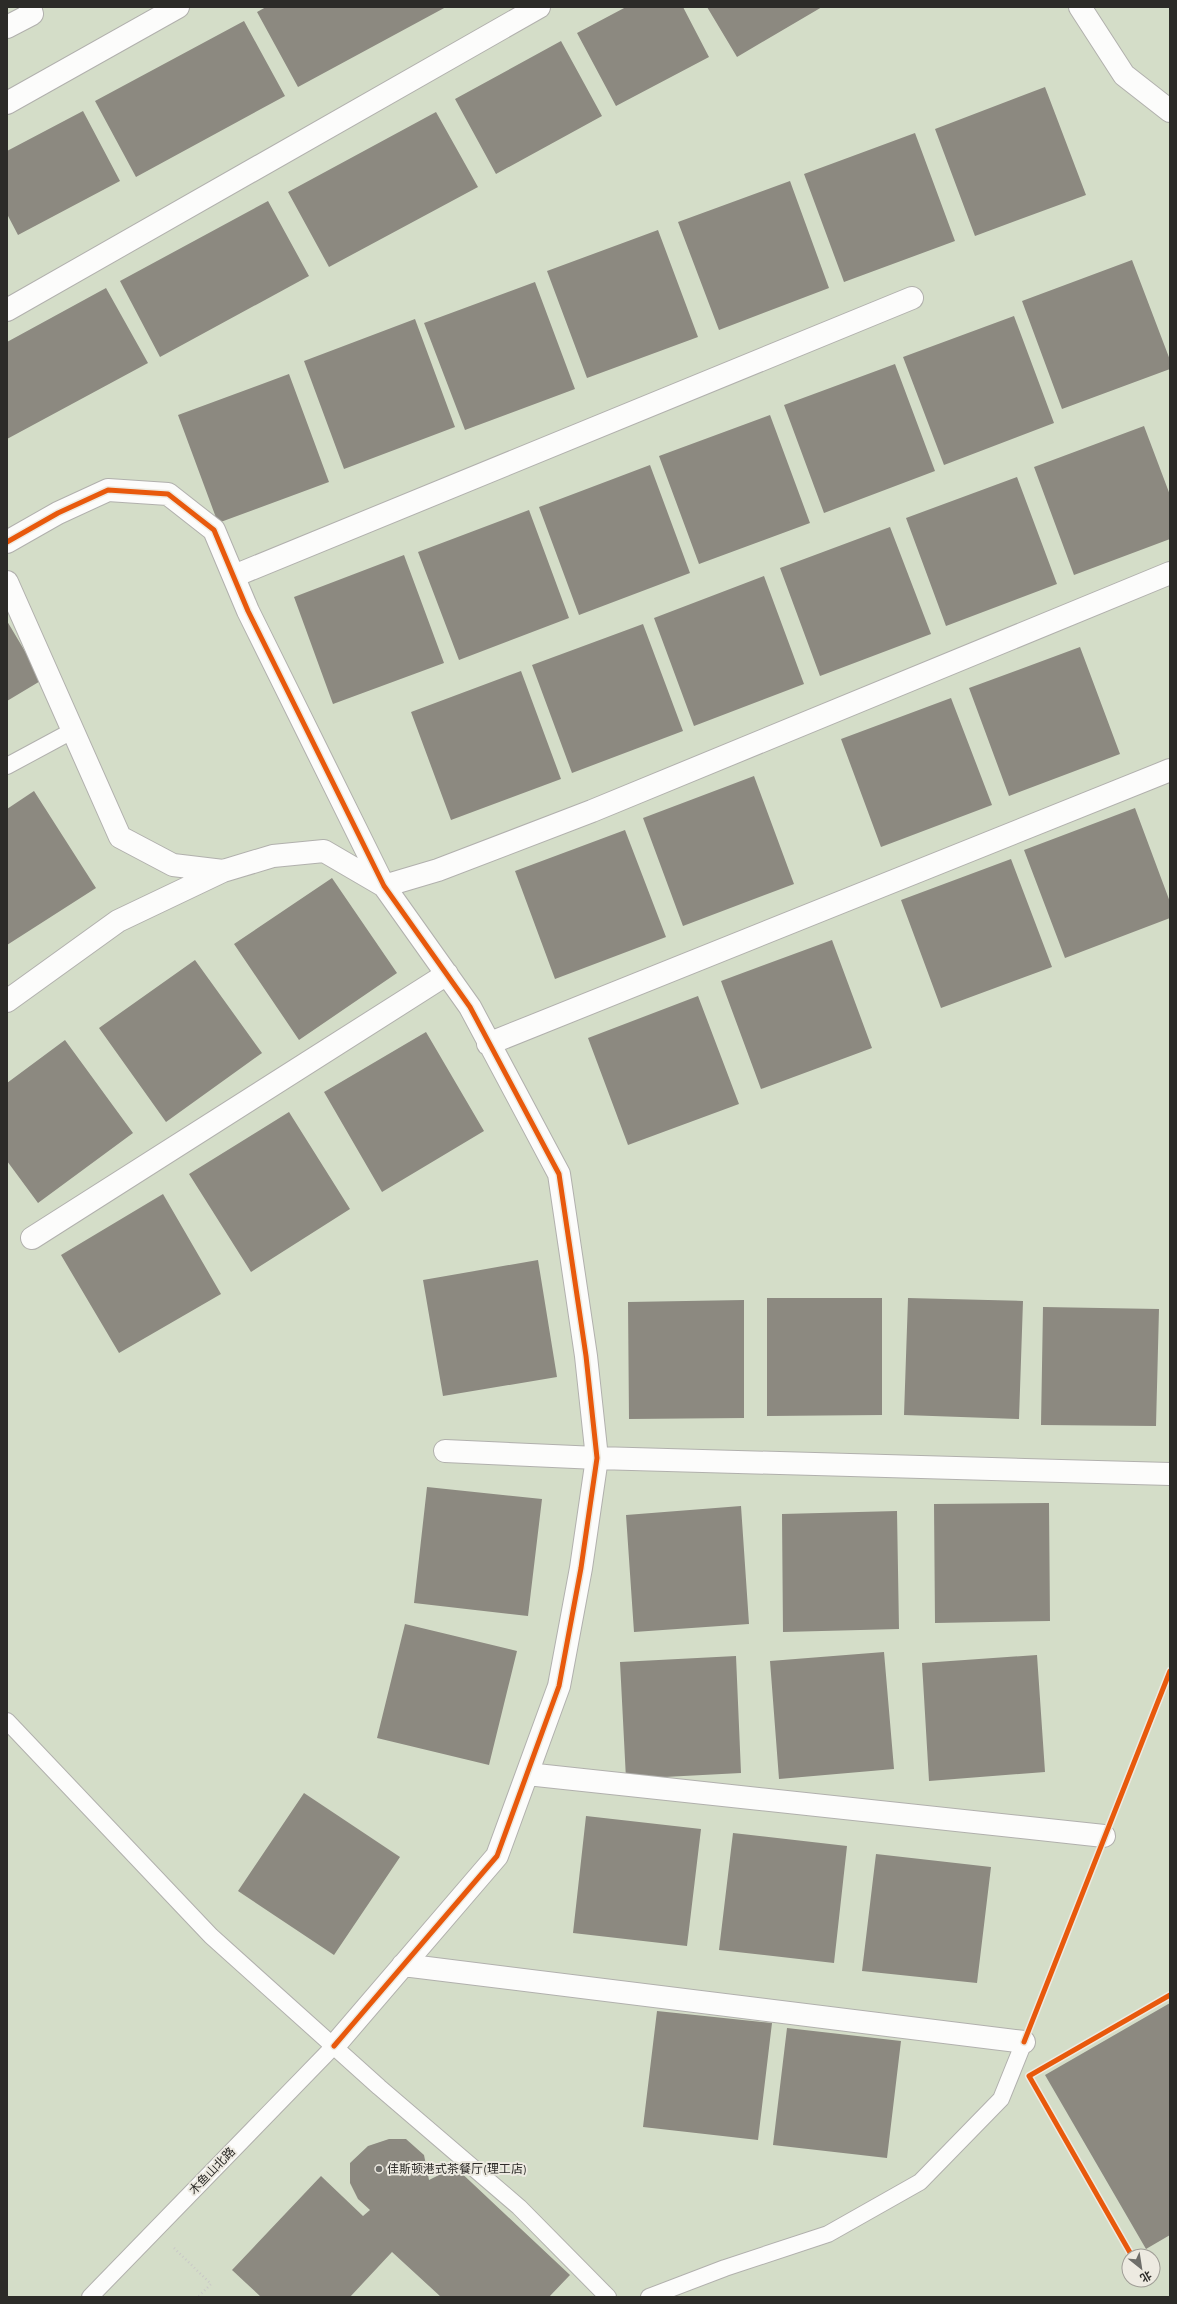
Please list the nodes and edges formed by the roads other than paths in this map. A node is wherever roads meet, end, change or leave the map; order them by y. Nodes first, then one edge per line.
1 (30, 7) edge
2 (178, 7) edge
3 (539, 7) edge
4 (1080, 7) edge
5 (7, 27) edge
6 (7, 103) edge
7 (1170, 111) edge
8 (912, 298) dead end
9 (7, 310) edge
10 (7, 542) edge
11 (1170, 573) edge
12 (234, 576) junction
13 (7, 582) edge
14 (72, 731) junction
15 (7, 766) edge
16 (1170, 770) edge
17 (223, 870) junction
18 (384, 886) junction
19 (447, 974) junction
20 (7, 1001) edge
21 (488, 1044) junction
22 (32, 1238) dead end
23 (445, 1451) dead end
24 (597, 1458) junction
25 (1170, 1474) edge
26 (7, 1721) edge
27 (527, 1774) junction
28 (1104, 1836) dead end
29 (403, 1965) junction
30 (1024, 2042) joint
31 (334, 2046) junction
32 (90, 2297) edge
33 (608, 2297) edge
34 (649, 2297) edge

1 - 5 street
2 - 6 street
3 - 9 street
4 - 7 street
8 - 12 street
10 - 12 street
11 - 18 street
12 - 18 street
13 - 14 street
14 - 15 lane
14 - 17 street
16 - 21 street
17 - 18 street
17 - 20 street
18 - 19 street
19 - 21 street
19 - 22 street
21 - 24 street
23 - 24 street
24 - 25 street
24 - 27 street
26 - 31 lane
27 - 28 street
27 - 29 street
29 - 30 street
29 - 31 street
30 - 34 lane
31 - 32 lane, 木鱼山北路
31 - 33 lane

